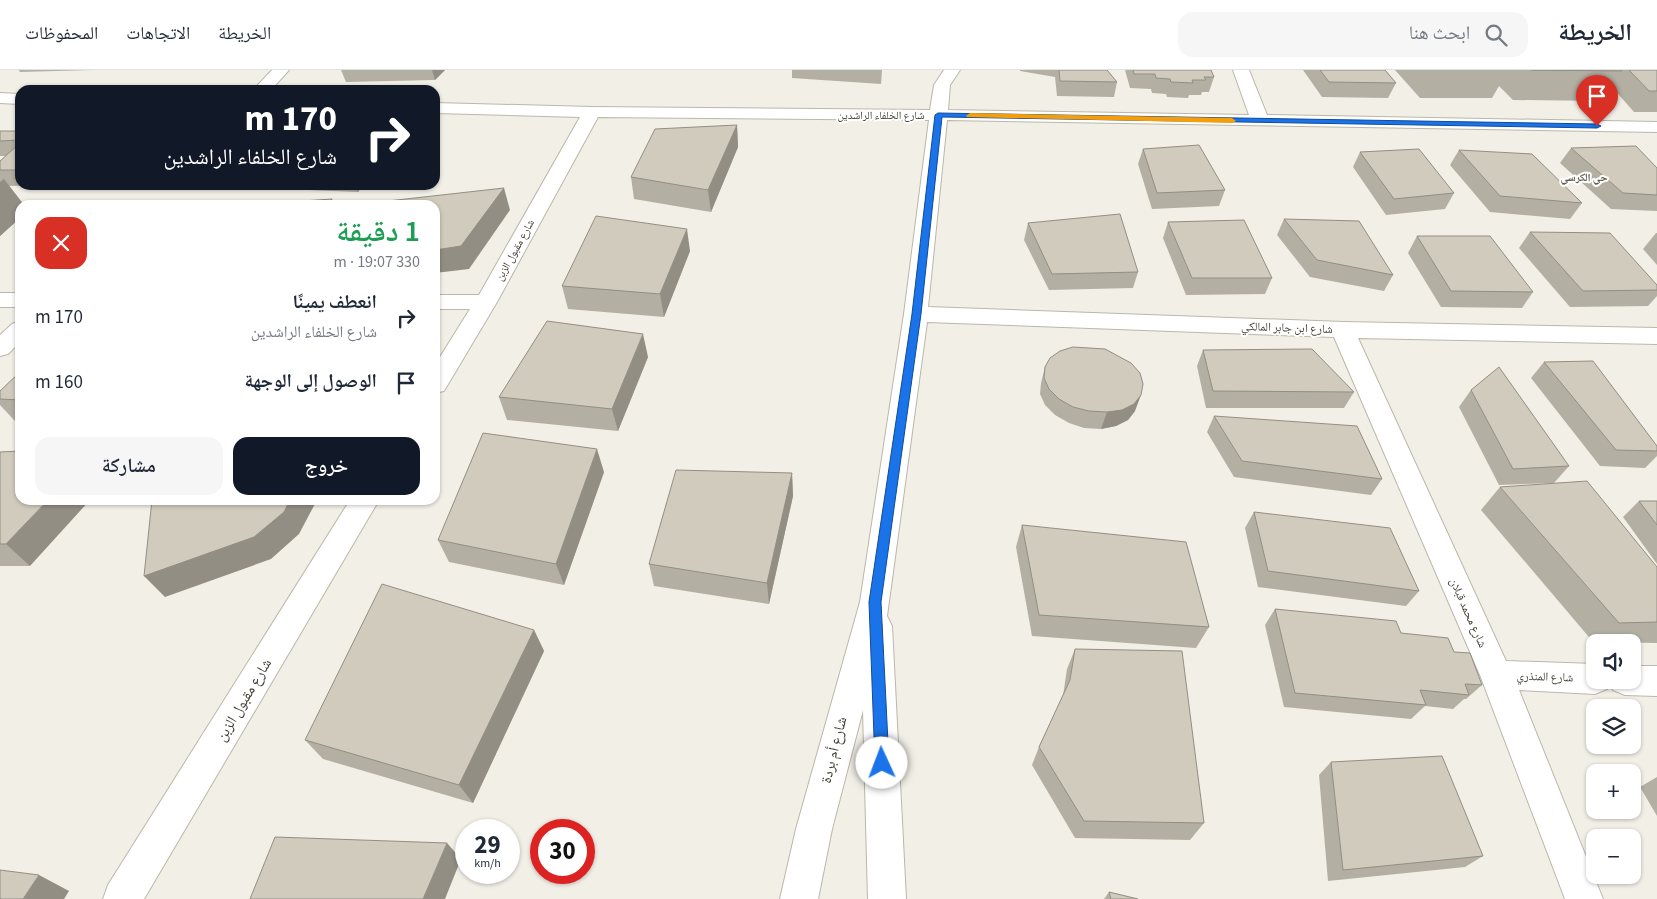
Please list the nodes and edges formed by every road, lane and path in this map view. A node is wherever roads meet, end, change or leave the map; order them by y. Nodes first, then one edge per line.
1 (281, 70) edge
2 (1241, 70) edge
3 (943, 75) edge
4 (267, 85) edge
5 (0, 98) edge
6 (15, 99) edge
7 (440, 108) edge
8 (592, 112) junction
9 (938, 115) junction
10 (1260, 121) junction
11 (1657, 127) edge
12 (0, 300) edge
13 (15, 300) edge
14 (440, 302) edge
15 (486, 302) junction
16 (916, 314) junction
17 (1343, 330) junction
18 (15, 334) edge
19 (1657, 336) edge
20 (0, 348) edge
21 (440, 377) edge
22 (362, 505) edge
23 (875, 602) junction
24 (1496, 675) junction
25 (1586, 679) edge
26 (1641, 680) edge
27 (1657, 681) edge
28 (122, 899) edge
29 (799, 899) edge
30 (887, 899) edge
31 (1584, 899) edge

1 - 4 street
2 - 10 street
3 - 9 street, شارع أم بردة
5 - 6 street
7 - 8 street, شارع الخلفاء الراشدين
8 - 9 street, شارع الخلفاء الراشدين
8 - 15 street, شارع مقبول الزبن
9 - 10 street, شارع الخلفاء الراشدين
9 - 16 street, شارع أم بردة
10 - 11 street, شارع الخلفاء الراشدين
12 - 13 street
14 - 15 street
15 - 21 street, شارع مقبول الزبن
16 - 17 street, شارع ابن جابر المالكي
16 - 23 street, شارع أم بردة
17 - 19 street, شارع ابن جابر المالكي
17 - 24 street, شارع محمد قبلان
18 - 20 street
22 - 28 street, شارع مقبول الزبن
23 - 29 street, شارع أم بردة
23 - 30 street, شارع أم بردة
24 - 25 street, شارع المنذري
24 - 31 street, شارع محمد قبلان
26 - 27 street

